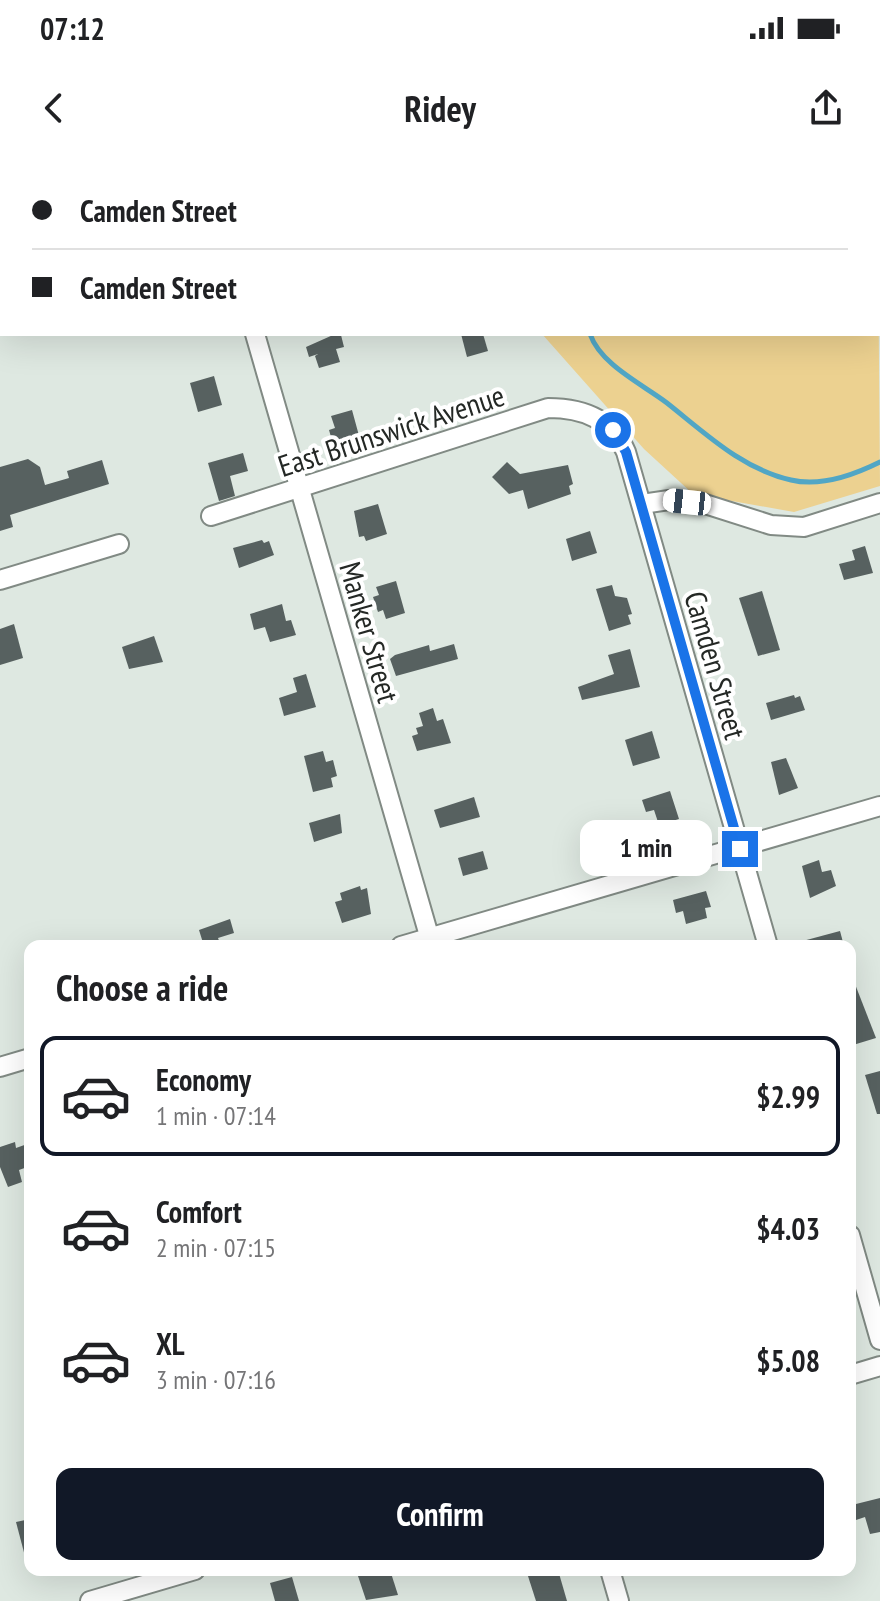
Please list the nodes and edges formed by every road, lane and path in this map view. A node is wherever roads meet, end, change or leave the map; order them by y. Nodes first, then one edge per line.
1 (256, 336) edge
2 (589, 414) joint
3 (300, 490) junction
4 (880, 503) edge
5 (642, 504) junction
6 (211, 516) dead end
7 (119, 544) dead end
8 (0, 580) edge
9 (880, 806) edge
10 (740, 849) junction
11 (429, 940) edge
12 (437, 940) edge
13 (766, 940) edge
14 (24, 1060) edge
15 (0, 1067) edge
16 (856, 1256) edge
17 (880, 1340) edge
18 (880, 1366) edge
19 (856, 1373) edge
20 (175, 1576) edge
21 (612, 1576) edge
22 (90, 1601) edge
23 (619, 1601) edge

1 - 3 street, Manker Street
2 - 3 street, East Brunswick Avenue
2 - 5 street, Camden Street
3 - 6 street, East Brunswick Avenue
3 - 11 street, Manker Street
4 - 5 street
5 - 10 street, Camden Street
7 - 8 street
9 - 10 street
10 - 12 street
10 - 13 street, Camden Street
14 - 15 street
16 - 17 street
18 - 19 street
20 - 22 street
21 - 23 street

